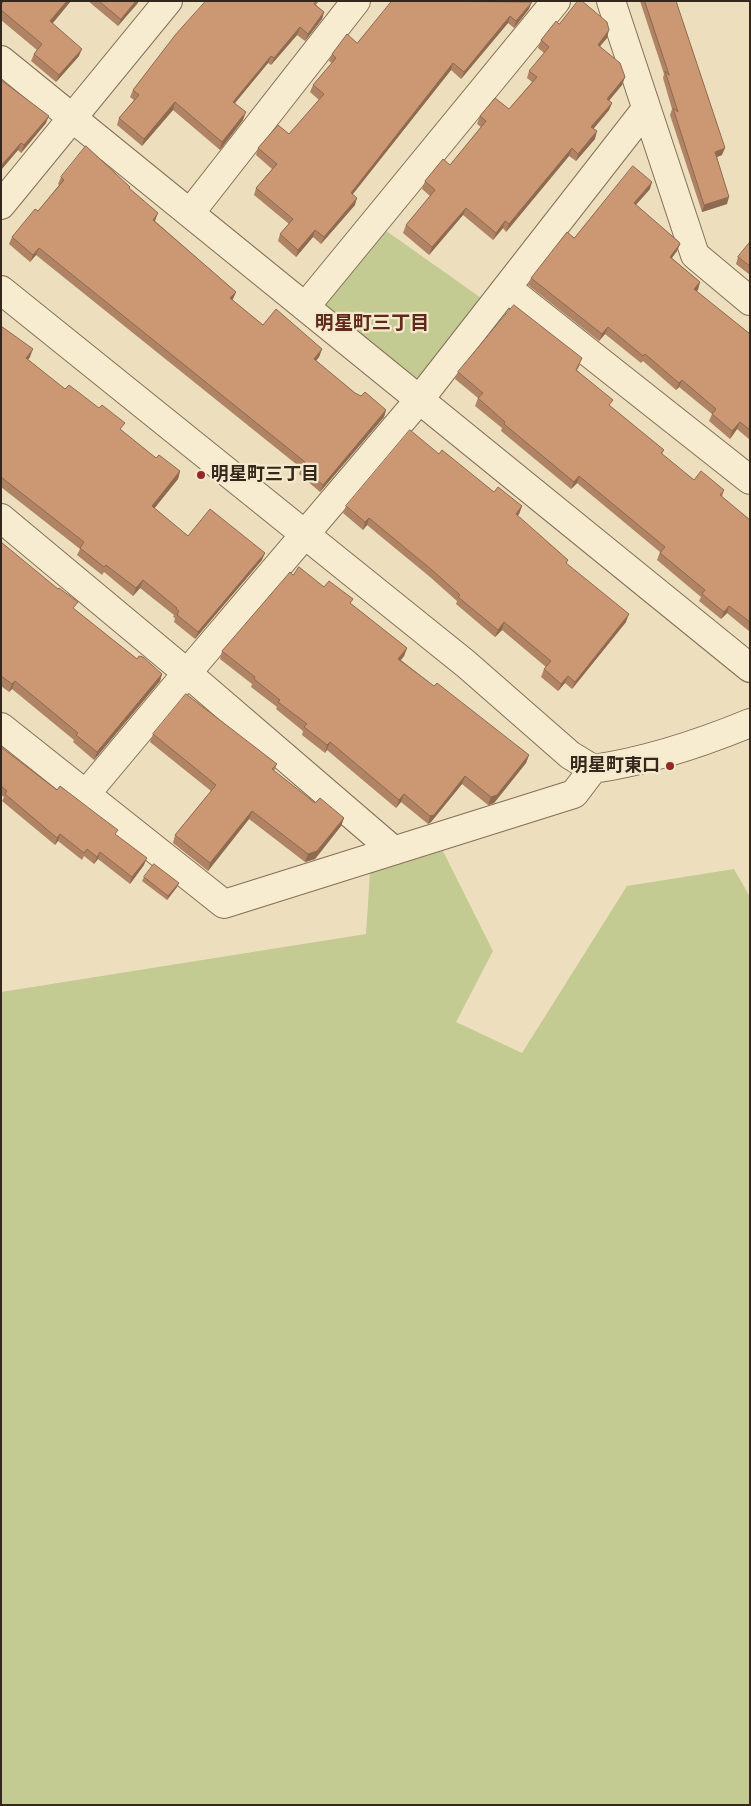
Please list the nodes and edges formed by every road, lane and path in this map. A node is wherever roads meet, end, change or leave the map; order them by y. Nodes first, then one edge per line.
1 (168, 1) edge
2 (356, 1) edge
3 (556, 1) edge
4 (611, 1) edge
5 (1, 60) edge
6 (646, 109) junction
7 (73, 118) junction
8 (1, 205) edge
9 (190, 213) junction
10 (507, 288) junction
11 (1, 290) edge
12 (750, 301) edge
13 (305, 307) junction
14 (420, 400) junction
15 (750, 480) edge
16 (1, 518) edge
17 (304, 535) junction
18 (750, 668) edge
19 (187, 672) junction
20 (750, 723) edge
21 (1, 727) edge
22 (593, 769) junction
23 (86, 795) junction
24 (393, 850) junction

1 - 7 street
2 - 9 street
3 - 13 street
4 - 6 street
5 - 7 street
6 - 10 street
6 - 12 street
7 - 8 street
7 - 9 street
9 - 13 street
10 - 14 street
10 - 15 street
11 - 17 street
13 - 14 street
14 - 17 street
14 - 18 street
16 - 19 street
17 - 19 street
17 - 22 street
19 - 23 street
19 - 24 street
20 - 22 street
21 - 23 street
22 - 24 street
23 - 24 street

